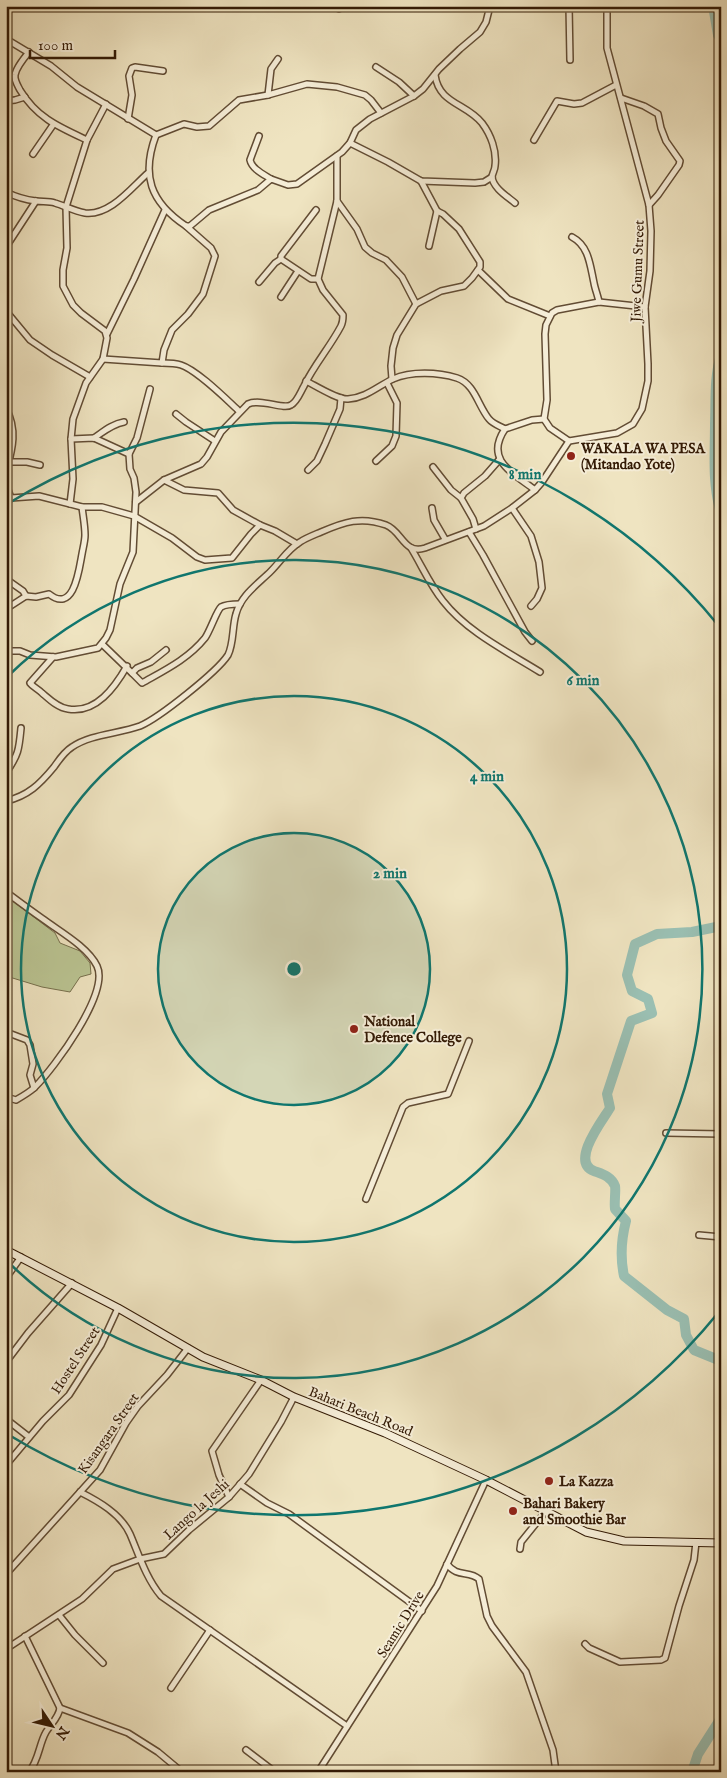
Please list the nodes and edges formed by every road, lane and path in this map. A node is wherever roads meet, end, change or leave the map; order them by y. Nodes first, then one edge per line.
1 (490, 6) edge
2 (569, 6) edge
3 (607, 6) edge
4 (6, 39) edge
5 (29, 52) junction
6 (278, 60) dead end
7 (570, 60) dead end
8 (376, 67) dead end
9 (163, 71) dead end
10 (435, 75) junction
11 (616, 85) junction
12 (268, 95) junction
13 (414, 96) junction
14 (25, 97) junction
15 (621, 98) junction
16 (6, 101) edge
17 (106, 104) junction
18 (381, 113) junction
19 (128, 119) junction
20 (53, 125) junction
21 (156, 135) junction
22 (259, 136) dead end
23 (87, 140) junction
24 (534, 140) dead end
25 (350, 143) junction
26 (33, 154) dead end
27 (337, 156) junction
28 (148, 172) junction
29 (492, 177) junction
30 (271, 179) junction
31 (420, 181) junction
32 (6, 192) edge
33 (36, 201) junction
34 (337, 201) junction
35 (515, 203) dead end
36 (649, 205) junction
37 (66, 207) junction
38 (165, 210) junction
39 (316, 210) dead end
40 (437, 211) junction
41 (186, 226) junction
42 (572, 236) dead end
43 (429, 246) dead end
44 (6, 247) edge
45 (281, 259) junction
46 (478, 270) junction
47 (298, 271) junction
48 (318, 280) junction
49 (259, 282) dead end
50 (281, 297) dead end
51 (599, 302) junction
52 (416, 304) junction
53 (644, 306) junction
54 (6, 311) edge
55 (550, 316) junction
56 (107, 334) junction
57 (103, 359) junction
58 (162, 363) junction
59 (90, 377) junction
60 (306, 381) junction
61 (389, 381) junction
62 (150, 389) dead end
63 (341, 398) junction
64 (6, 408) edge
65 (239, 412) junction
66 (176, 414) dead end
67 (544, 419) junction
68 (124, 422) dead end
69 (505, 429) junction
70 (94, 438) junction
71 (70, 439) junction
72 (568, 440) junction
73 (215, 441) junction
74 (129, 454) junction
75 (499, 460) junction
76 (376, 461) dead end
77 (10, 462) junction
78 (40, 465) dead end
79 (433, 467) dead end
80 (308, 470) dead end
81 (6, 473) edge
82 (164, 480) junction
83 (6, 484) edge
84 (535, 490) junction
85 (461, 498) junction
86 (8, 500) edge
87 (136, 502) junction
88 (70, 504) junction
89 (82, 508) junction
90 (432, 508) dead end
91 (512, 508) junction
92 (134, 516) junction
93 (260, 525) junction
94 (476, 529) junction
95 (469, 532) junction
96 (445, 539) junction
97 (297, 544) junction
98 (410, 548) junction
99 (6, 579) edge
100 (26, 596) junction
101 (240, 604) junction
102 (531, 606) dead end
103 (9, 607) dead end
104 (532, 641) dead end
105 (102, 644) junction
106 (166, 650) dead end
107 (6, 651) edge
108 (53, 657) junction
109 (127, 666) junction
110 (540, 672) dead end
111 (132, 673) junction
112 (21, 728) dead end
113 (6, 772) edge
114 (6, 801) edge
115 (6, 892) edge
116 (6, 1032) edge
117 (469, 1041) dead end
118 (34, 1088) junction
119 (6, 1097) edge
120 (666, 1133) dead end
121 (721, 1134) edge
122 (366, 1199) dead end
123 (699, 1235) dead end
124 (721, 1237) edge
125 (6, 1250) edge
126 (21, 1257) junction
127 (6, 1278) edge
128 (72, 1283) junction
129 (118, 1308) junction
130 (188, 1348) junction
131 (6, 1362) edge
132 (261, 1380) junction
133 (294, 1397) junction
134 (6, 1420) edge
135 (29, 1437) junction
136 (6, 1464) edge
137 (486, 1480) junction
138 (240, 1484) junction
139 (80, 1492) junction
140 (229, 1497) junction
141 (546, 1511) junction
142 (696, 1542) junction
143 (721, 1543) edge
144 (520, 1549) dead end
145 (140, 1559) junction
146 (447, 1564) junction
147 (6, 1574) edge
148 (422, 1611) junction
149 (59, 1615) junction
150 (210, 1630) junction
151 (25, 1636) junction
152 (585, 1644) dead end
153 (6, 1649) edge
154 (103, 1663) dead end
155 (171, 1688) dead end
156 (60, 1708) junction
157 (347, 1726) junction
158 (246, 1750) dead end
159 (29, 1772) edge
160 (182, 1772) edge
161 (275, 1772) edge
162 (318, 1772) edge
163 (556, 1772) edge

1 - 10 street
2 - 7 street
3 - 11 street, Jiwe Gumu Street
4 - 5 street
5 - 14 street
5 - 17 street
6 - 12 street
8 - 13 street
9 - 19 street
10 - 13 street
10 - 29 street
11 - 15 street, Jiwe Gumu Street
11 - 24 street
12 - 18 street
12 - 21 street
13 - 18 street
14 - 16 street
14 - 20 street
15 - 36 street, Jiwe Gumu Street
15 - 36 street
17 - 19 street
17 - 23 street
18 - 25 street
19 - 21 street
20 - 23 street
20 - 26 street
21 - 28 street
22 - 30 street
23 - 37 street
25 - 27 street
25 - 31 street
27 - 30 street
27 - 34 street
28 - 37 street
28 - 38 street
29 - 31 street
29 - 35 street
30 - 41 street
31 - 40 street
32 - 33 street
33 - 37 street
33 - 44 street
34 - 48 street
34 - 52 street
36 - 53 street, Jiwe Gumu Street
37 - 56 street
38 - 41 street
38 - 56 street
39 - 45 street
40 - 43 street
40 - 46 street
41 - 58 street
42 - 51 street
45 - 47 street
45 - 49 street
46 - 52 street
46 - 55 street
47 - 48 street
47 - 50 street
48 - 60 street
51 - 53 street
51 - 55 street
52 - 61 street
53 - 72 street, Jiwe Gumu Street
54 - 59 street
55 - 67 street
56 - 57 street
57 - 58 street
57 - 59 street
58 - 65 street
59 - 71 street
60 - 63 street
60 - 65 street
61 - 63 street
61 - 69 street
61 - 76 street
62 - 74 street
63 - 80 street
64 - 77 street
65 - 73 street
66 - 73 street
67 - 69 street
67 - 72 street
68 - 70 street
69 - 75 street
70 - 71 street
70 - 74 street
71 - 88 street
72 - 84 street
73 - 82 street
74 - 87 street
75 - 84 street
75 - 85 street
77 - 78 street
77 - 81 street
79 - 85 street
82 - 87 street
82 - 93 street
83 - 86 street
84 - 91 street
85 - 94 street
86 - 88 street
87 - 92 street
88 - 89 street
89 - 92 street
89 - 100 street
90 - 96 street
91 - 94 street
91 - 102 street
92 - 93 street
92 - 105 street
93 - 97 street
94 - 95 street
95 - 96 street
95 - 104 street
96 - 98 street
97 - 98 street
97 - 101 street
98 - 110 street
99 - 100 street
100 - 103 street
101 - 111 street
101 - 114 street
105 - 108 street
105 - 109 street
106 - 111 street
107 - 108 street
108 - 109 street
109 - 111 street
112 - 113 street
115 - 118 street
116 - 118 street
117 - 122 street
118 - 119 street
120 - 121 street
123 - 124 street
125 - 126 street, Bahari Beach Road
126 - 127 street
126 - 128 street, Bahari Beach Road
128 - 129 street, Bahari Beach Road
128 - 131 street
129 - 130 street, Bahari Beach Road
129 - 135 street, Hostel Street
130 - 132 street, Bahari Beach Road
130 - 139 street, Kisangara Street
132 - 133 street, Bahari Beach Road
132 - 140 street
133 - 137 street, Bahari Beach Road
133 - 138 street, Lango la Jeshi
134 - 135 street
135 - 136 street, Hostel Street
137 - 141 street, Bahari Beach Road
137 - 146 street, Seamic Drive
138 - 140 street, Lango la Jeshi
138 - 148 street
139 - 145 street
139 - 147 street, Kisangara Street
140 - 145 street, Lango la Jeshi
141 - 142 street, Bahari Beach Road
141 - 144 street
142 - 143 street, Bahari Beach Road
142 - 152 street
145 - 149 street, Lango la Jeshi
145 - 150 street
146 - 148 street, Seamic Drive
146 - 163 street
148 - 157 street, Seamic Drive
149 - 151 street, Lango la Jeshi
149 - 154 street
150 - 155 street
150 - 157 street
151 - 153 street, Lango la Jeshi
151 - 156 street
156 - 159 street
156 - 160 street
157 - 162 street, Seamic Drive
158 - 161 street

